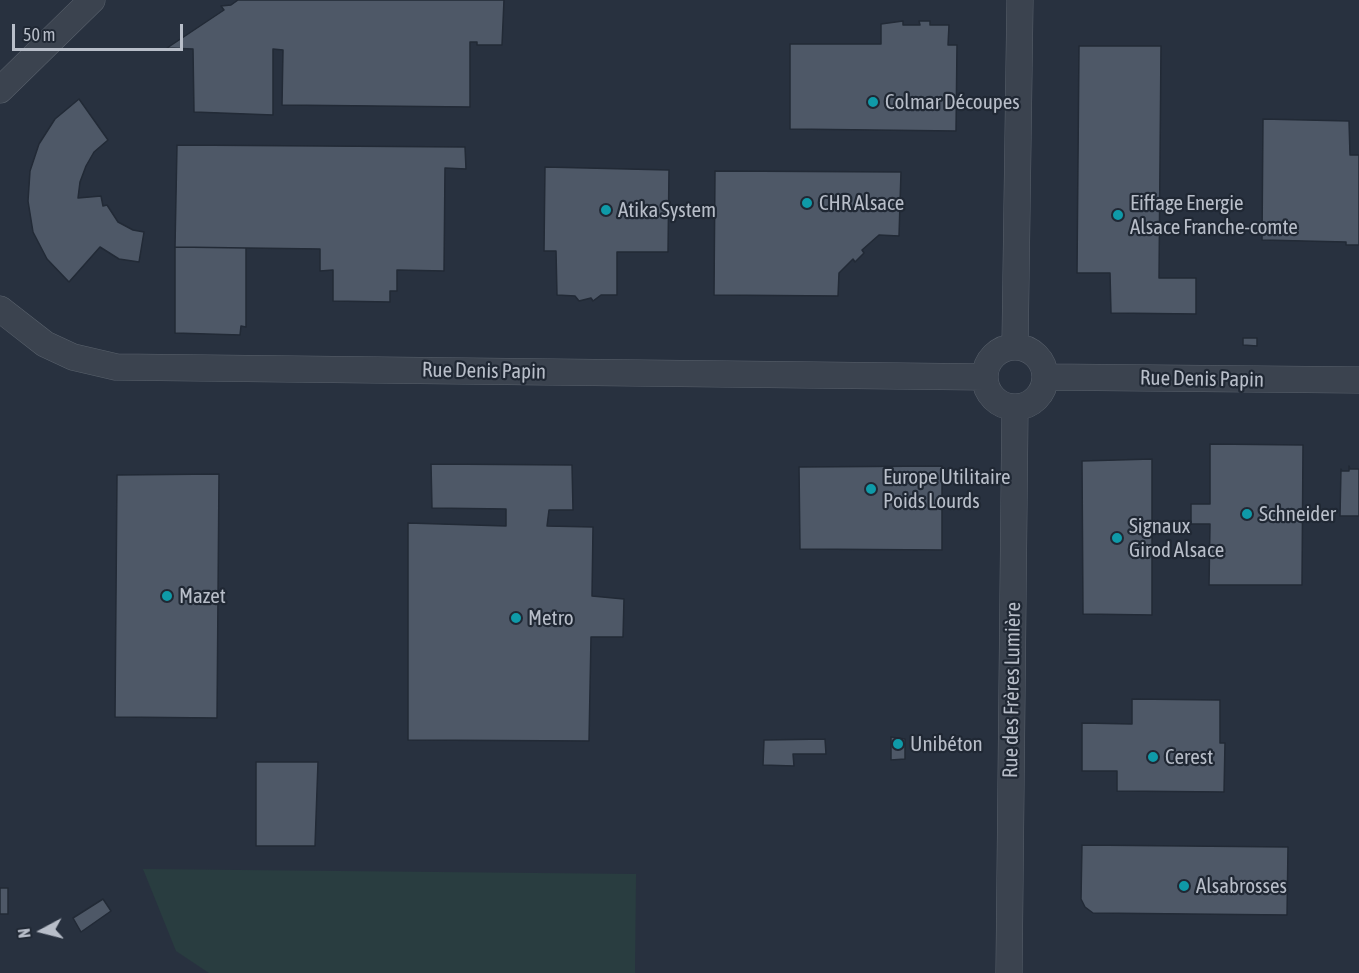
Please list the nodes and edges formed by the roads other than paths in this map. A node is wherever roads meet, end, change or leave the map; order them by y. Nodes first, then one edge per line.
1 (92, 0) edge
2 (1020, 0) edge
3 (0, 90) edge
4 (0, 309) edge
5 (1015, 346) junction
6 (985, 377) junction
7 (1046, 377) junction
8 (1359, 380) edge
9 (1015, 408) junction
10 (1010, 973) edge

1 - 3 street
2 - 5 street
4 - 6 street, Rue Denis Papin
5 - 6 street
5 - 7 street
6 - 9 street
7 - 8 street, Rue Denis Papin
7 - 9 street
9 - 10 street, Rue des Frères Lumière

